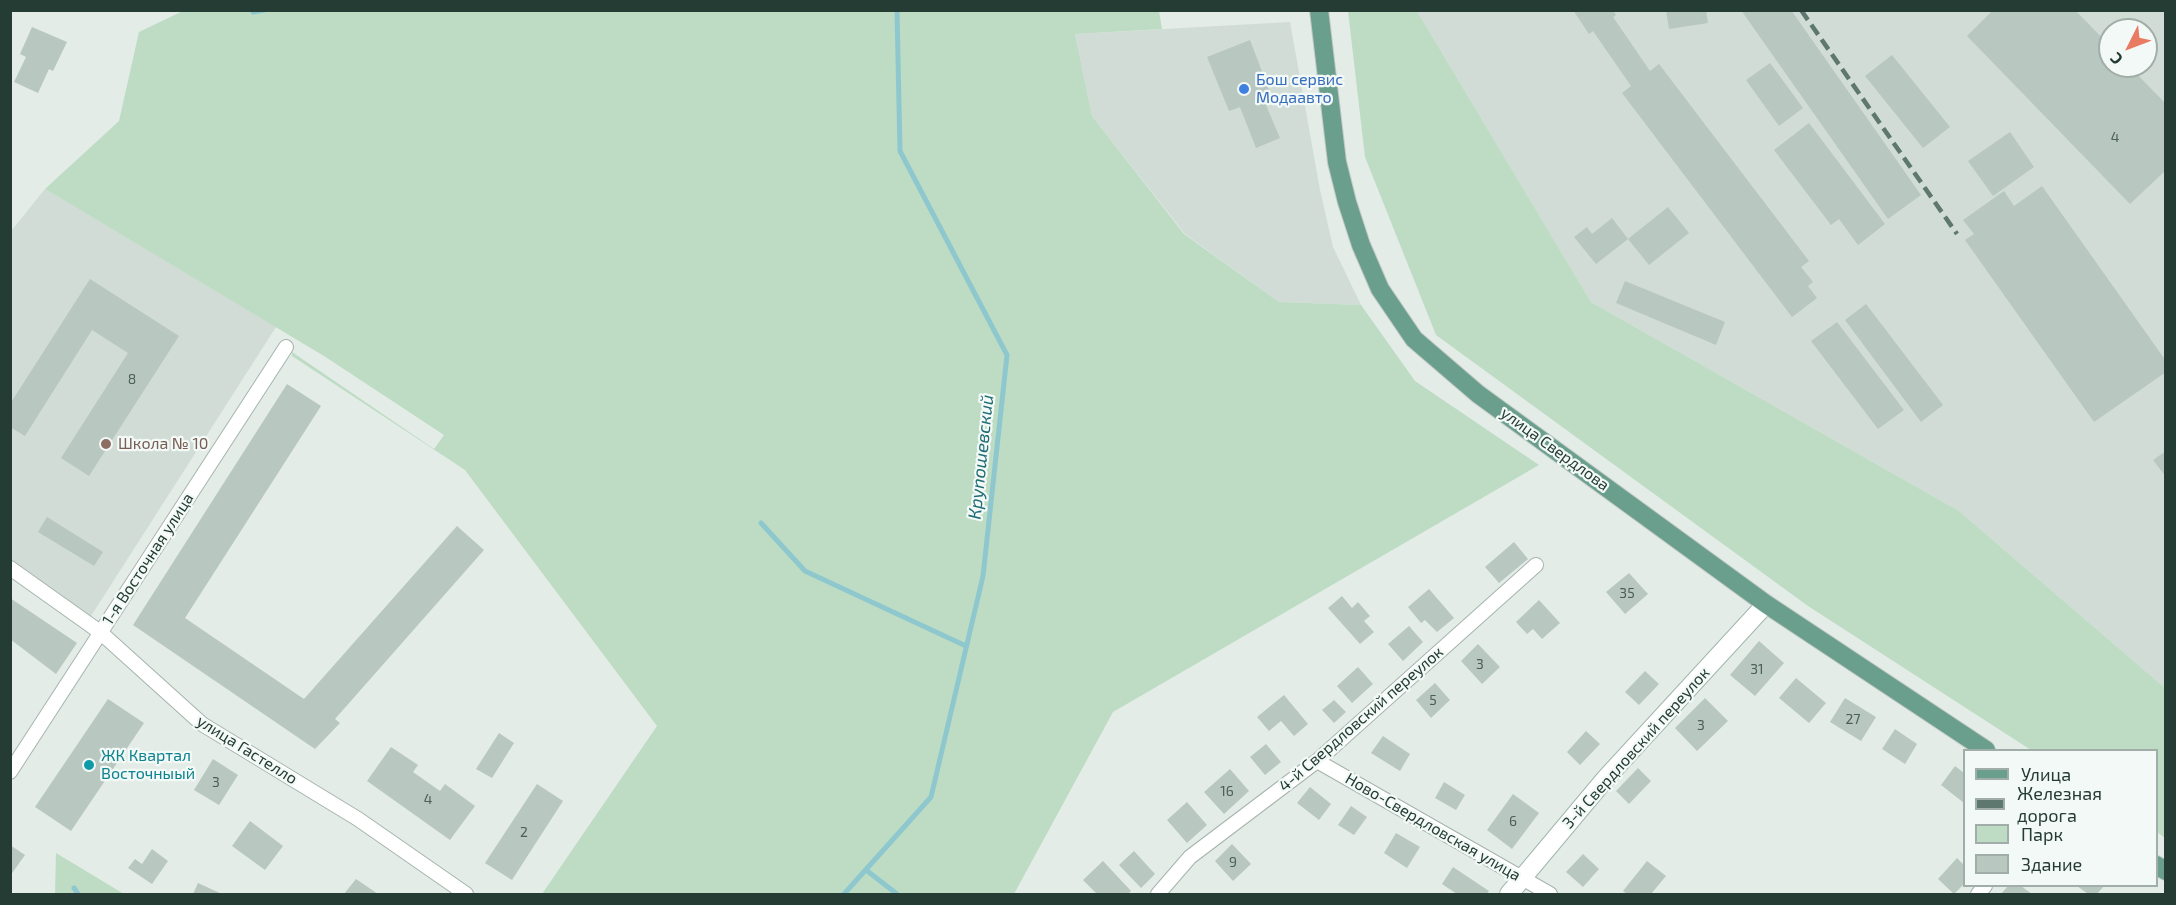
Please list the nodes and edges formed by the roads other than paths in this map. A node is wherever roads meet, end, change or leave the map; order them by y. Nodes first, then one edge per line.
1 (1319, 10) edge
2 (286, 347) dead end
3 (1536, 565) dead end
4 (10, 568) edge
5 (1766, 604) junction
6 (100, 632) junction
7 (1984, 749) edge
8 (1317, 760) junction
9 (10, 772) edge
10 (1521, 877) junction
11 (466, 894) edge
12 (1158, 894) edge
13 (1509, 894) edge
14 (1550, 894) edge

1 - 5 main road, улица Свердлова
2 - 6 street, 1-я Восточная улица
3 - 8 street, 4-й Свердловский переулок
4 - 6 street, улица Гастелло
5 - 7 main road, улица Свердлова
5 - 10 main road, 3-й Свердловский переулок
6 - 9 street, 1-я Восточная улица
6 - 11 street, улица Гастелло
8 - 10 street, Ново-Свердловская улица
8 - 12 street, 4-й Свердловский переулок
10 - 13 main road, 3-й Свердловский переулок
10 - 14 street, Ново-Свердловская улица

